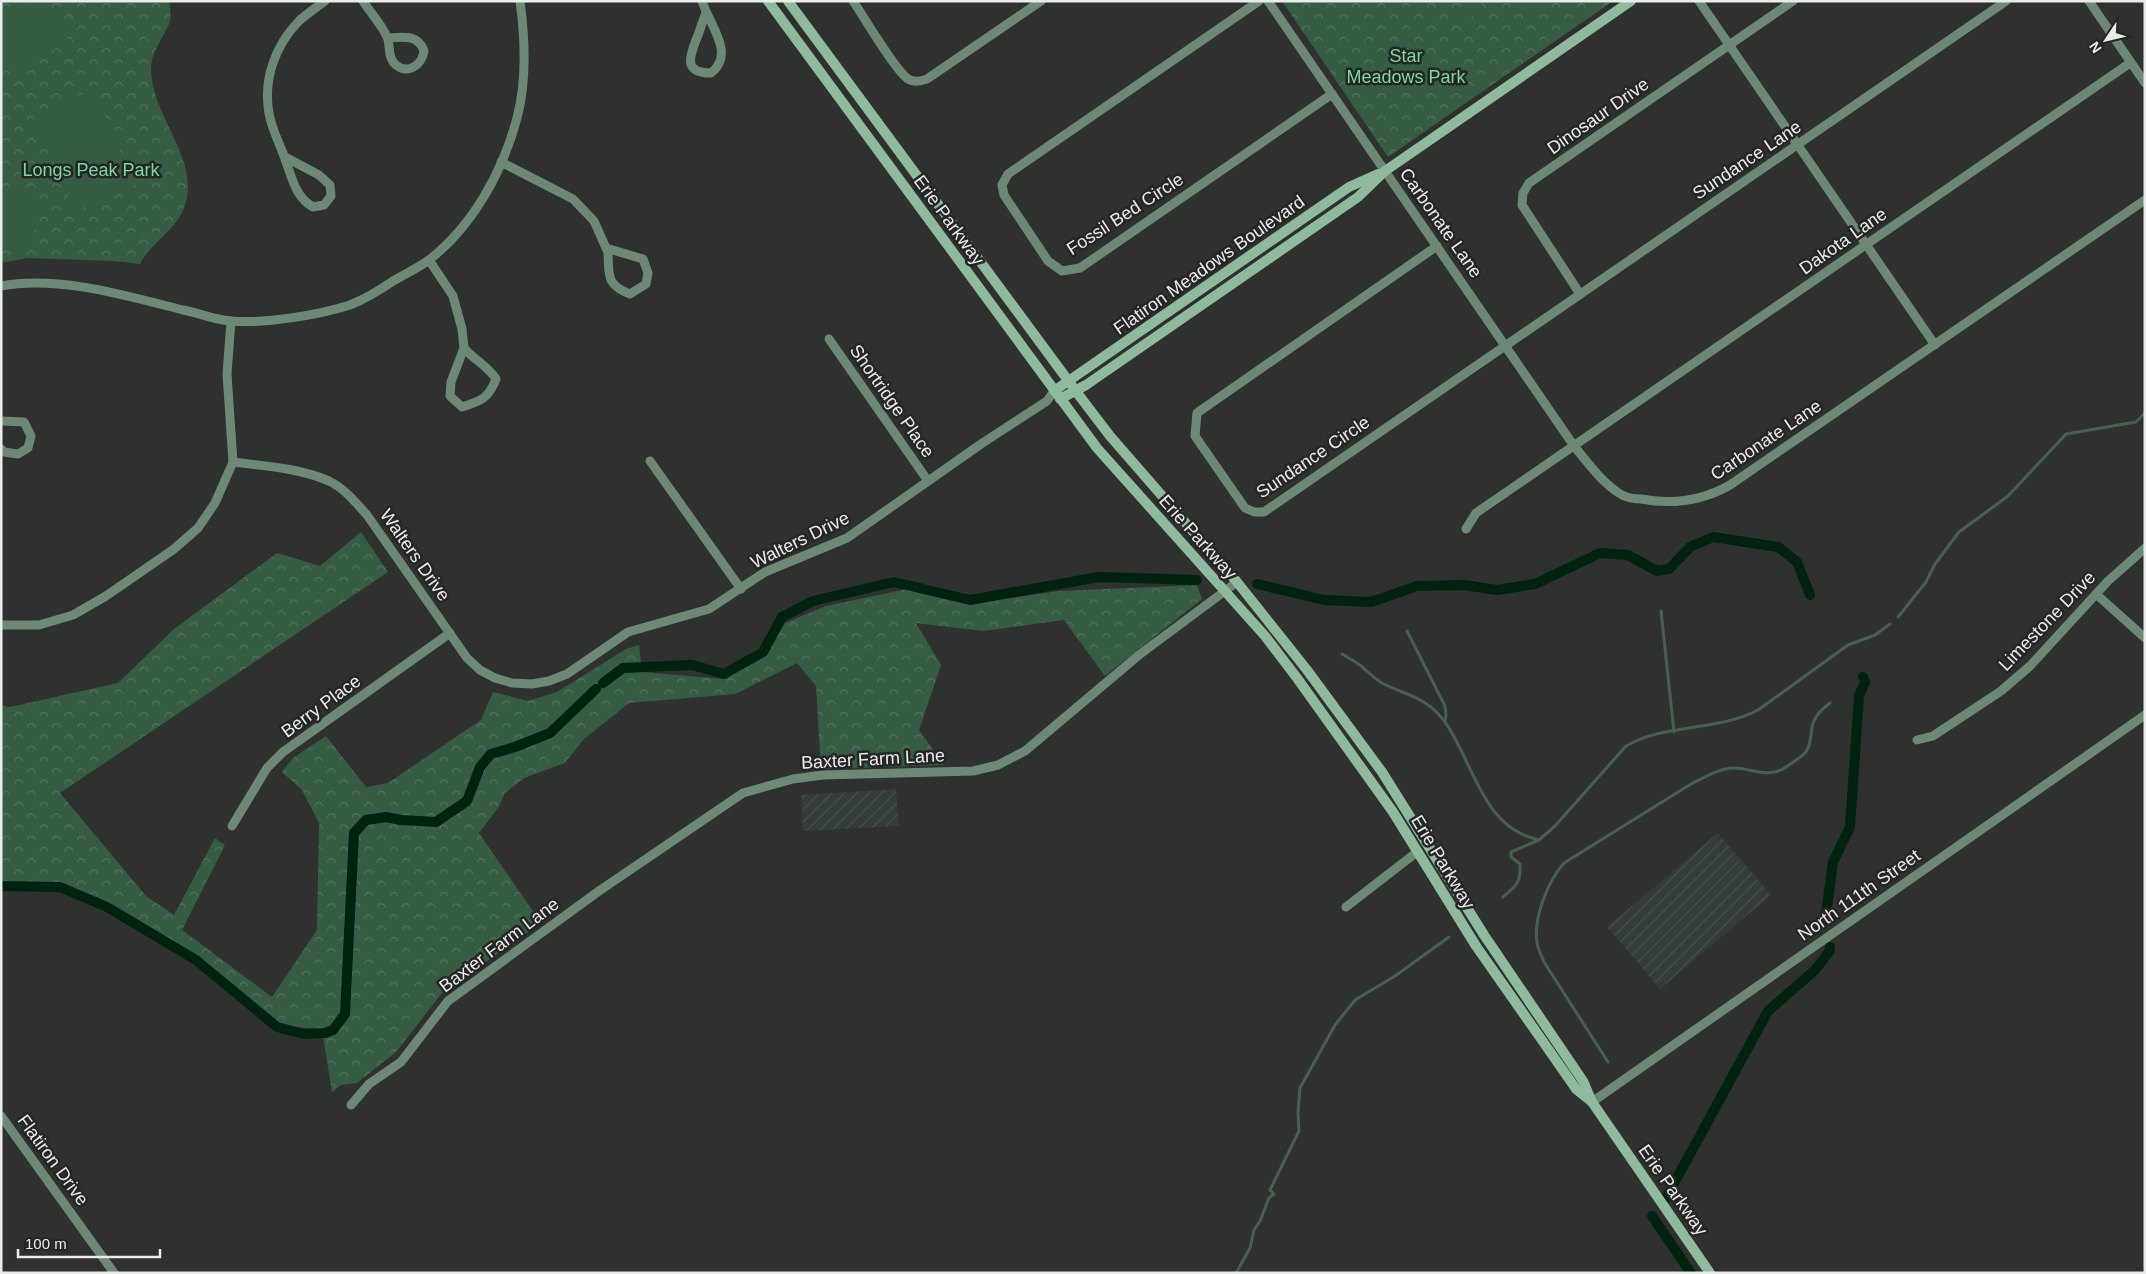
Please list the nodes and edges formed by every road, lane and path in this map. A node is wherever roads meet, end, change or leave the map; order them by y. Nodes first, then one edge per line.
1 (325, 1) edge
2 (363, 1) edge
3 (520, 1) edge
4 (702, 1) edge
5 (768, 1) edge
6 (788, 1) edge
7 (853, 1) edge
8 (1041, 1) edge
9 (1259, 1) edge
10 (1268, 1) edge
11 (1631, 1) edge
12 (1699, 1) edge
13 (1793, 1) edge
14 (2006, 1) edge
15 (2088, 1) edge
16 (706, 13) junction
17 (388, 38) junction
18 (1729, 45) junction
19 (2130, 63) junction
20 (2145, 83) edge
21 (1332, 94) junction
22 (1797, 145) junction
23 (284, 157) junction
24 (501, 162) junction
25 (1385, 171) junction
26 (2145, 200) edge
27 (1866, 245) junction
28 (1437, 246) junction
29 (606, 248) junction
30 (429, 260) junction
31 (1, 286) edge
32 (1580, 294) junction
33 (231, 321) junction
34 (829, 339) dead end
35 (1935, 344) junction
36 (1506, 346) junction
37 (464, 348) junction
38 (1069, 381) junction
39 (1076, 391) junction
40 (1057, 395) junction
41 (1, 421) edge
42 (1574, 446) junction
43 (1, 449) edge
44 (650, 461) dead end
45 (233, 462) junction
46 (928, 481) junction
47 (1466, 529) dead end
48 (2145, 548) edge
49 (1237, 582) junction
50 (741, 589) junction
51 (1225, 591) junction
52 (2096, 594) junction
53 (1, 625) edge
54 (450, 633) junction
55 (2145, 638) edge
56 (2145, 715) edge
57 (1917, 740) dead end
58 (232, 826) dead end
59 (1417, 852) junction
60 (1346, 907) dead end
61 (1592, 1102) junction
62 (351, 1106) dead end
63 (1, 1116) edge
64 (114, 1273) edge
65 (1710, 1273) edge

1 - 23 street
2 - 17 street
3 - 24 street
4 - 16 street
5 - 40 main road, Erie Parkway
6 - 38 main road, Erie Parkway
7 - 8 street
9 - 21 street, Fossil Bed Circle
10 - 21 street, Carbonate Lane
11 - 25 main road, Flatiron Meadows Boulevard
12 - 18 street
13 - 18 street, Dinosaur Drive
14 - 22 street, Sundance Lane
15 - 19 street
16 - 16 street
17 - 17 street
18 - 22 street
18 - 32 street, Dinosaur Drive
19 - 20 street
19 - 27 street, Dakota Lane
21 - 25 street, Carbonate Lane
22 - 27 street
22 - 32 street, Sundance Lane
23 - 23 street
24 - 29 street
24 - 30 street
25 - 28 street, Carbonate Lane
25 - 38 main road, Flatiron Meadows Boulevard
25 - 39 main road, Flatiron Meadows Boulevard
26 - 35 street, Carbonate Lane
27 - 35 street
27 - 42 street, Dakota Lane
28 - 36 street, Carbonate Lane
28 - 36 street, Sundance Circle
29 - 29 street
30 - 33 street
30 - 37 street
31 - 33 street
32 - 36 street, Sundance Lane
33 - 45 street
34 - 46 street, Shortridge Place
35 - 42 street, Carbonate Lane
36 - 42 street, Carbonate Lane
37 - 37 street
38 - 39 main road, Erie Parkway
38 - 40 main road, Flatiron Meadows Boulevard
39 - 40 main road, Flatiron Meadows Boulevard
39 - 49 main road, Erie Parkway
40 - 46 street, Walters Drive
40 - 51 main road, Erie Parkway
41 - 43 street
42 - 47 street, Dakota Lane
44 - 50 street
45 - 53 street
45 - 54 street, Walters Drive
46 - 50 street, Walters Drive
48 - 52 street, Limestone Drive
49 - 51 street, Baxter Farm Lane
49 - 61 main road, Erie Parkway
50 - 54 street, Walters Drive
51 - 59 main road, Erie Parkway
51 - 62 street, Baxter Farm Lane
52 - 55 street
52 - 57 street, Limestone Drive
54 - 58 street, Berry Place
56 - 61 street, North 111th Street
59 - 60 street
59 - 61 main road, Erie Parkway
61 - 65 main road, Erie Parkway
63 - 64 street, Flatiron Drive

